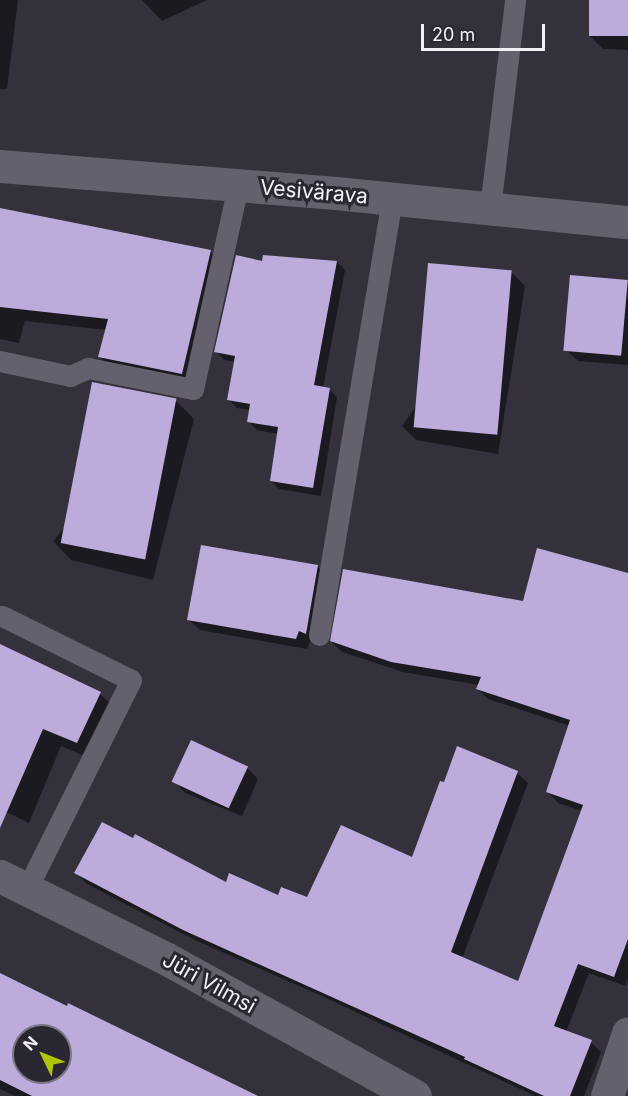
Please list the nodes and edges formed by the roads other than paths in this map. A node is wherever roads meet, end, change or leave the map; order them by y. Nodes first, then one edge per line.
1 (514, 0) edge
2 (0, 166) edge
3 (238, 186) junction
4 (392, 199) junction
5 (490, 208) junction
6 (628, 222) edge
7 (0, 360) edge
8 (2, 616) dead end
9 (319, 635) dead end
10 (14, 883) edge
11 (628, 1033) edge
12 (415, 1096) edge
13 (607, 1096) edge

1 - 5 lane
2 - 3 street, Vesivärava
3 - 4 street, Vesivärava
3 - 7 lane
4 - 5 street, Vesivärava
4 - 9 lane
5 - 6 street, Vesivärava
8 - 10 lane
10 - 12 street, Jüri Vilmsi
11 - 13 street

